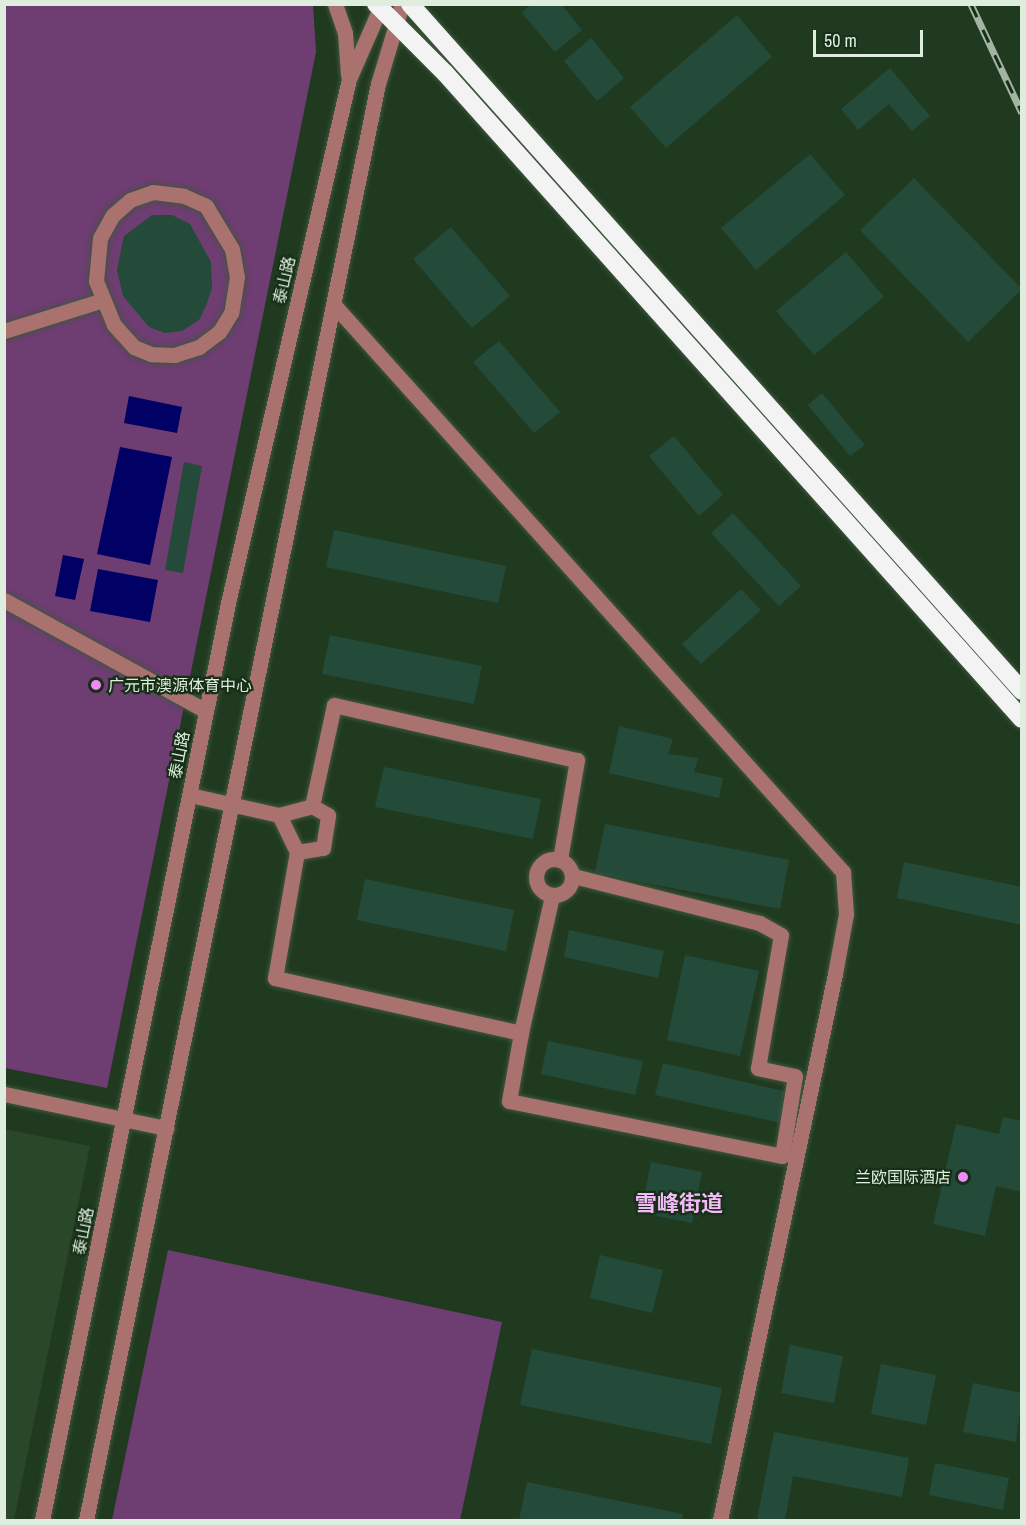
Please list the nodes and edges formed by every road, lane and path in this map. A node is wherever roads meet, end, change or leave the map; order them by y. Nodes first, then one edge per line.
1 (335, 4) edge
2 (402, 4) edge
3 (410, 4) edge
4 (379, 6) edge
5 (394, 24) junction
6 (349, 79) junction
7 (100, 301) junction
8 (335, 306) junction
9 (4, 331) edge
10 (4, 600) edge
11 (1022, 691) edge
12 (207, 711) junction
13 (1022, 719) edge
14 (190, 795) junction
15 (233, 804) junction
16 (312, 806) junction
17 (279, 816) junction
18 (297, 852) junction
19 (560, 859) junction
20 (573, 876) junction
21 (552, 896) junction
22 (521, 1032) junction
23 (4, 1094) edge
24 (124, 1119) junction
25 (166, 1128) junction
26 (42, 1521) edge
27 (86, 1521) edge
28 (720, 1521) edge

1 - 6 street
2 - 5 street
3 - 11 highway
4 - 5 highway
4 - 6 street, 泰山路
5 - 8 street
5 - 13 highway
6 - 12 street, 泰山路
7 - 7 street
7 - 9 street
8 - 15 street
8 - 28 street
10 - 12 street
12 - 14 street, 泰山路
14 - 15 street
14 - 24 street, 泰山路
15 - 17 street
15 - 25 street
16 - 17 street
16 - 18 street
16 - 19 street
17 - 18 street
18 - 22 street
19 - 20 street
19 - 21 street
20 - 21 street
20 - 22 street
21 - 22 street
23 - 24 street
24 - 25 street
24 - 26 street, 泰山路
25 - 27 street

